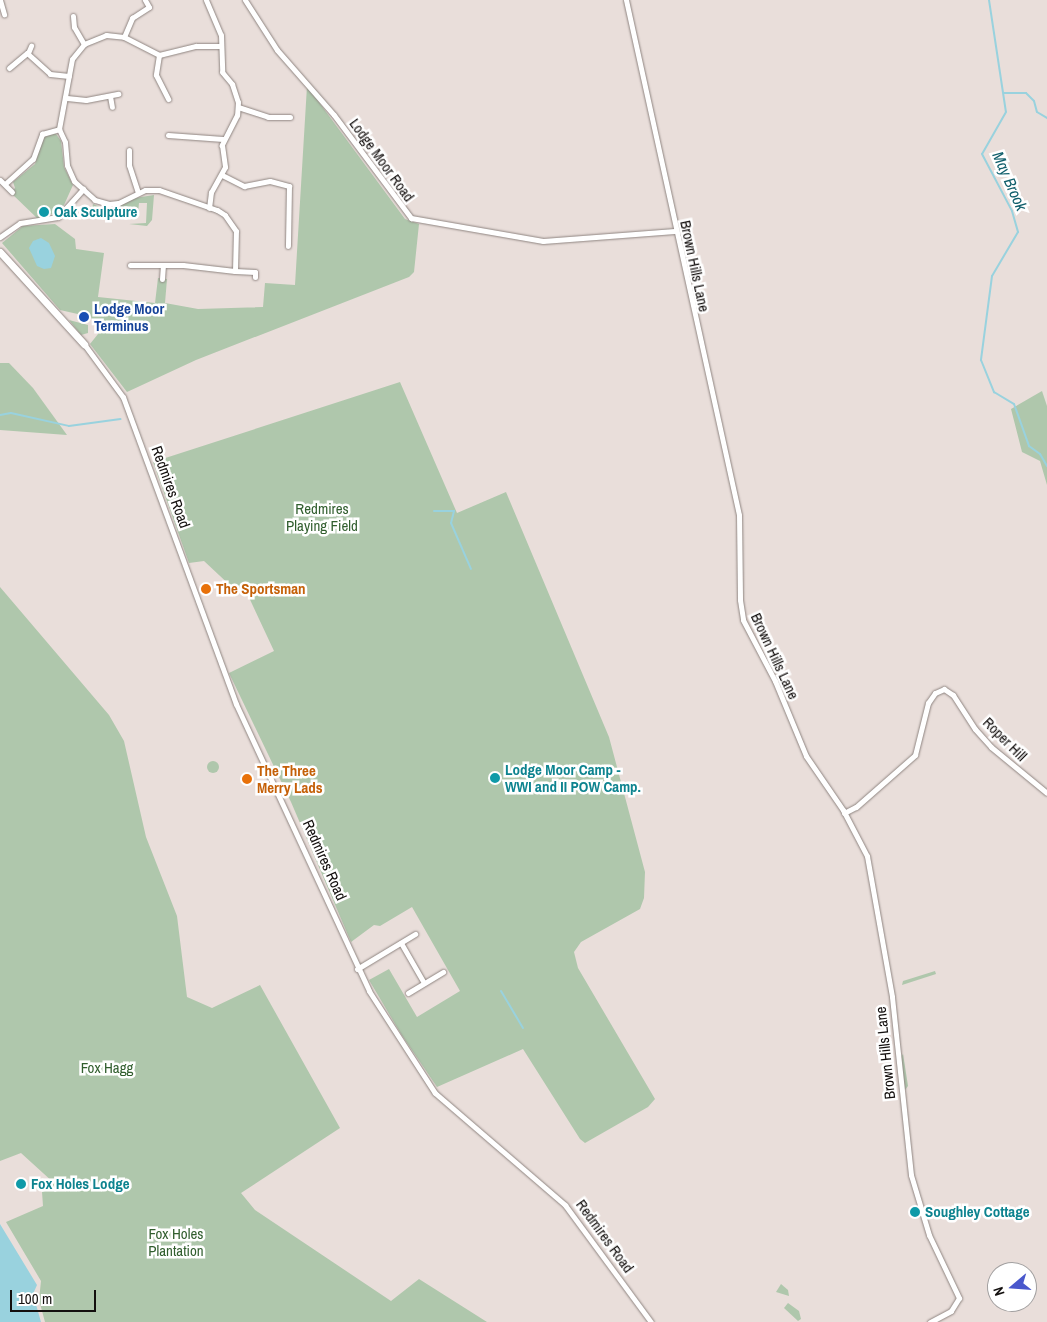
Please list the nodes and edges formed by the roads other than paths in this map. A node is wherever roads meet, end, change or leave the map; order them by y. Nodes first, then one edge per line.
1 (0, 0) edge
2 (145, 0) edge
3 (206, 0) edge
4 (246, 0) edge
5 (626, 0) edge
6 (4, 14) dead end
7 (73, 16) dead end
8 (124, 37) junction
9 (84, 44) junction
10 (31, 46) dead end
11 (221, 46) junction
12 (28, 53) junction
13 (159, 55) junction
14 (9, 68) dead end
15 (69, 76) junction
16 (162, 90) junction
17 (156, 92) dead end
18 (118, 94) dead end
19 (110, 96) junction
20 (67, 98) junction
21 (168, 99) dead end
22 (112, 107) dead end
23 (238, 107) junction
24 (290, 116) dead end
25 (59, 129) junction
26 (168, 135) dead end
27 (223, 139) junction
28 (129, 150) dead end
29 (222, 175) junction
30 (0, 180) edge
31 (6, 183) junction
32 (83, 189) junction
33 (12, 192) dead end
34 (138, 192) junction
35 (209, 208) junction
36 (675, 231) junction
37 (0, 237) edge
38 (288, 246) dead end
39 (0, 252) edge
40 (130, 265) dead end
41 (163, 265) junction
42 (235, 271) junction
43 (255, 274) dead end
44 (162, 279) dead end
45 (84, 344) joint
46 (1047, 794) edge
47 (844, 813) junction
48 (415, 934) dead end
49 (401, 943) junction
50 (357, 968) junction
51 (443, 972) dead end
52 (424, 983) junction
53 (408, 993) dead end
54 (652, 1322) edge
55 (930, 1322) edge

1 - 6 street
2 - 8 street
3 - 11 street
4 - 36 street, Lodge Moor Road
5 - 36 street, Brown Hills Lane
7 - 9 street
8 - 9 street
8 - 13 street
9 - 15 street
10 - 12 street
11 - 13 street
11 - 23 street
12 - 14 street
12 - 15 street
13 - 16 street
15 - 20 street
16 - 17 street
16 - 21 street
18 - 19 street
19 - 20 street
19 - 22 street
20 - 25 street
23 - 24 street
23 - 27 street
25 - 31 street
25 - 32 street
26 - 27 street
27 - 29 street
28 - 34 street
29 - 35 street
29 - 38 street
30 - 31 street
31 - 33 street
32 - 34 street
32 - 37 street
34 - 35 street
35 - 42 street
36 - 47 street, Brown Hills Lane
39 - 45 street, Redmires Road
40 - 41 street
41 - 42 street
41 - 44 street
42 - 43 street
45 - 50 street, Redmires Road
46 - 47 street, Roper Hill
47 - 55 street, Brown Hills Lane
48 - 49 street
49 - 50 street
49 - 52 street
50 - 54 street, Redmires Road
51 - 52 street
52 - 53 street

